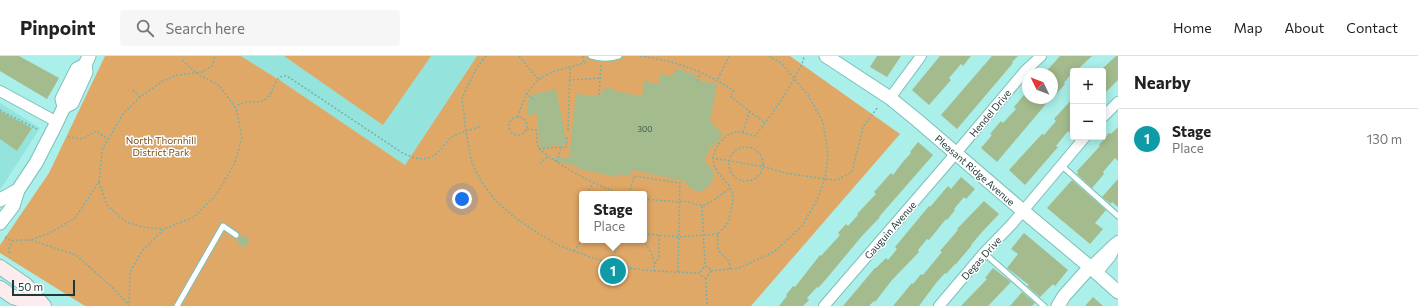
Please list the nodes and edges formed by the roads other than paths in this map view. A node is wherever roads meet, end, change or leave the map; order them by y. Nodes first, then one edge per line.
1 (591, 56) edge
2 (619, 56) edge
3 (826, 56) edge
4 (921, 56) edge
5 (1041, 56) edge
6 (87, 60) edge
7 (0, 91) edge
8 (890, 98) junction
9 (1118, 102) edge
10 (1106, 114) edge
11 (57, 122) junction
12 (1082, 140) edge
13 (956, 153) junction
14 (1060, 165) junction
15 (18, 190) junction
16 (0, 200) edge
17 (1023, 211) junction
18 (1118, 216) edge
19 (0, 224) edge
20 (236, 234) dead end
21 (1118, 241) edge
22 (984, 253) junction
23 (0, 267) edge
24 (1094, 270) junction
25 (0, 288) edge
26 (1118, 292) edge
27 (40, 306) edge
28 (44, 306) edge
29 (177, 306) edge
30 (824, 306) edge
31 (939, 306) edge
32 (1044, 306) edge
33 (1058, 306) edge
34 (1065, 306) edge

1 - 2 lane
3 - 8 street, Pleasant Ridge Avenue
4 - 8 street
5 - 13 street, Hendel Drive
6 - 11 street
7 - 11 street
8 - 13 street, Pleasant Ridge Avenue
9 - 10 street
11 - 15 street
12 - 14 street, Degas Drive
13 - 17 street, Pleasant Ridge Avenue
13 - 30 street, Gauguin Avenue
14 - 17 street, Degas Drive
14 - 18 lane
15 - 16 street
15 - 19 street
17 - 22 street, Degas Drive
17 - 24 street, Pleasant Ridge Avenue
20 - 29 lane
21 - 24 street
22 - 31 street, Degas Drive
22 - 32 lane
23 - 28 main road
24 - 26 street, Pleasant Ridge Avenue
24 - 33 street
24 - 34 street
25 - 27 main road

